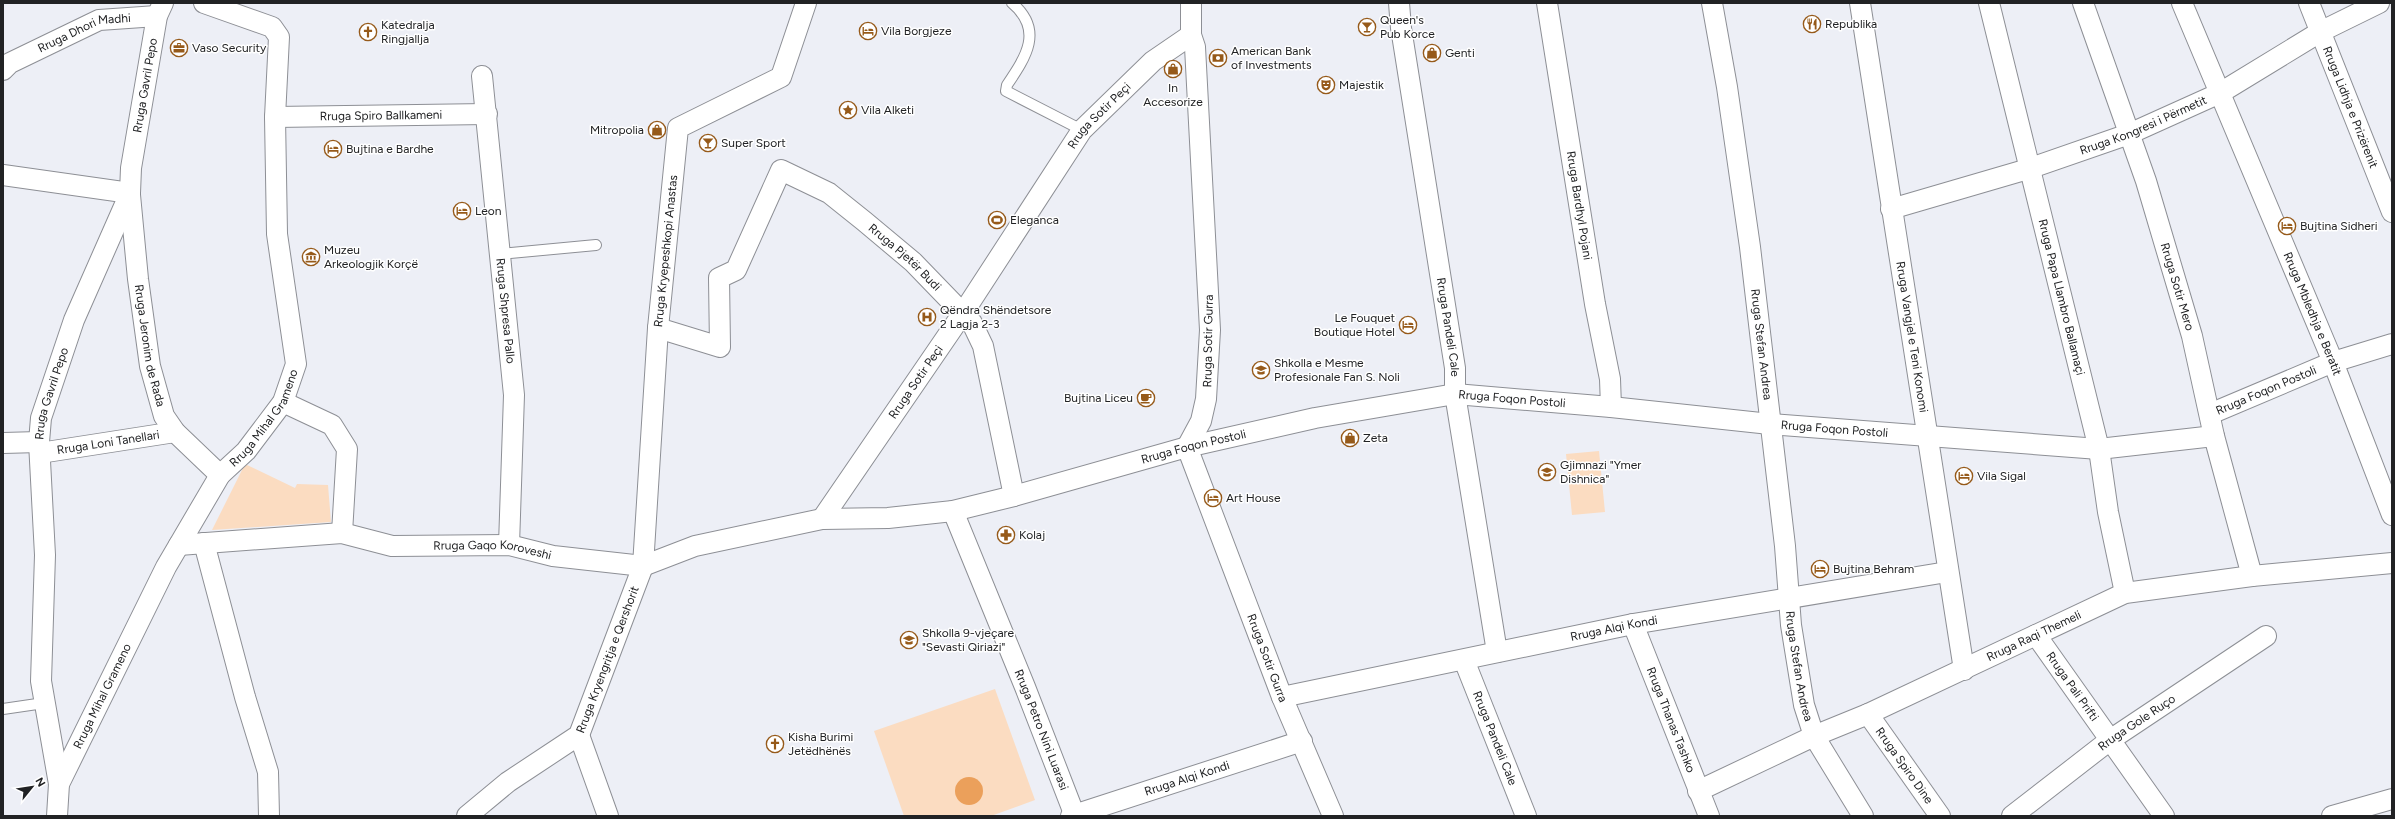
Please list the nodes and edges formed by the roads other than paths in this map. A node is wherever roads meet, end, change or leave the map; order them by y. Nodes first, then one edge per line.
1 (204, 3) edge
2 (806, 3) edge
3 (1012, 3) edge
4 (1191, 3) edge
5 (1399, 3) edge
6 (1547, 3) edge
7 (1712, 3) edge
8 (1860, 3) edge
9 (1989, 3) edge
10 (2083, 3) edge
11 (2182, 3) edge
12 (2309, 3) edge
13 (2379, 3) edge
14 (160, 10) edge
15 (2320, 32) junction
16 (1191, 35) junction
17 (3, 70) edge
18 (482, 76) dead end
19 (2220, 93) junction
20 (487, 114) junction
21 (275, 117) junction
22 (1082, 130) junction
23 (2129, 134) junction
24 (2028, 169) junction
25 (3, 175) edge
26 (130, 193) junction
27 (1891, 209) junction
28 (2392, 212) edge
29 (596, 245) dead end
30 (500, 254) junction
31 (964, 313) junction
32 (658, 328) junction
33 (2392, 344) edge
34 (2333, 362) junction
35 (1454, 394) junction
36 (283, 402) junction
37 (1611, 407) junction
38 (2210, 414) junction
39 (1770, 424) junction
40 (175, 432) junction
41 (2214, 436) junction
42 (1926, 437) junction
43 (3, 443) edge
44 (40, 447) junction
45 (1187, 447) junction
46 (2099, 449) junction
47 (220, 475) junction
48 (1014, 496) junction
49 (953, 511) junction
50 (2392, 515) edge
51 (822, 519) junction
52 (342, 533) junction
53 (204, 543) junction
54 (179, 545) junction
55 (509, 545) junction
56 (2392, 563) edge
57 (643, 566) junction
58 (1947, 572) junction
59 (2252, 576) junction
60 (2125, 593) junction
61 (1789, 598) junction
62 (1633, 624) junction
63 (2036, 635) junction
64 (2266, 636) dead end
65 (1497, 652) junction
66 (1464, 660) junction
67 (1964, 670) junction
68 (1282, 697) junction
69 (44, 703) junction
70 (3, 709) edge
71 (1868, 714) junction
72 (579, 735) junction
73 (1814, 736) junction
74 (2110, 740) junction
75 (1302, 741) junction
76 (59, 784) junction
77 (1698, 791) junction
78 (2392, 799) edge
79 (57, 816) edge
80 (270, 816) edge
81 (467, 816) edge
82 (608, 816) edge
83 (1073, 816) edge
84 (1333, 816) edge
85 (1526, 816) edge
86 (1708, 816) edge
87 (1863, 816) edge
88 (1940, 816) edge
89 (2012, 816) edge
90 (2164, 816) edge
91 (2332, 816) edge

1 - 21 street, Rruga Mihal Grameno
2 - 32 street, Rruga Kryepeshkopi Anastas
3 - 22 lane
4 - 16 street, Rruga Sotir Gurra
5 - 35 street, Rruga Pandeli Cale
6 - 37 street, Rruga Bardhyl Pojani
7 - 39 street, Rruga Stefan Andrea
8 - 27 street, Rruga Vangjel e Teni Konomi
9 - 24 street, Rruga Papa Llambro Ballamaçi
10 - 23 street, Rruga Sotir Mero
11 - 19 street, Rruga Mbledhja e Beratit
12 - 15 street, Rruga Lidhja e Prizërenit
13 - 15 street, Rruga Kongresi i Përmetit
14 - 17 street, Rruga Dhori Madhi
14 - 26 street, Rruga Gavril Pepo
15 - 19 street, Rruga Kongresi i Përmetit
15 - 28 street, Rruga Lidhja e Prizërenit
16 - 22 street, Rruga Sotir Peçi
16 - 45 street, Rruga Sotir Gurra
18 - 20 street, Rruga Shpresa Pallo
19 - 23 street, Rruga Kongresi i Përmetit
19 - 34 street, Rruga Mbledhja e Beratit
20 - 21 street, Rruga Spiro Ballkameni
20 - 30 street, Rruga Shpresa Pallo
21 - 36 street, Rruga Mihal Grameno
22 - 31 street, Rruga Sotir Peçi
23 - 24 street, Rruga Kongresi i Përmetit
23 - 38 street, Rruga Sotir Mero
24 - 27 street, Rruga Kongresi i Përmetit
24 - 46 street, Rruga Papa Llambro Ballamaçi
25 - 26 street
26 - 40 street, Rruga Jeronim de Rada
26 - 44 street, Rruga Gavril Pepo
27 - 42 street, Rruga Vangjel e Teni Konomi
29 - 30 lane
30 - 55 street, Rruga Shpresa Pallo
31 - 32 street, Rruga Pjetër Budi
31 - 48 street, Rruga Pjetër Budi
31 - 51 street, Rruga Sotir Peçi
32 - 57 street, Rruga Kryepeshkopi Anastas
33 - 34 street, Rruga Foqon Postoli
34 - 38 street, Rruga Foqon Postoli
34 - 50 street, Rruga Mbledhja e Beratit
35 - 37 street, Rruga Foqon Postoli
35 - 45 street, Rruga Foqon Postoli
35 - 65 street, Rruga Pandeli Cale
36 - 47 street, Rruga Mihal Grameno
36 - 52 street
37 - 39 street, Rruga Foqon Postoli
38 - 41 street, Rruga Sotir Mero
39 - 42 street, Rruga Foqon Postoli
39 - 61 street, Rruga Stefan Andrea
40 - 44 street, Rruga Loni Tanellari
40 - 47 street, Rruga Jeronim de Rada
41 - 46 street, Rruga Foqon Postoli
41 - 59 street, Rruga Sotir Mero
42 - 46 street, Rruga Foqon Postoli
42 - 58 street, Rruga Vangjel e Teni Konomi
43 - 44 street, Rruga Loni Tanellari
44 - 69 street, Rruga Gavril Pepo
45 - 48 street, Rruga Foqon Postoli
45 - 68 street, Rruga Sotir Gurra
46 - 60 street, Rruga Papa Llambro Ballamaçi
47 - 54 street, Rruga Mihal Grameno
48 - 49 street, Rruga Foqon Postoli
49 - 51 street, Rruga Foqon Postoli
49 - 83 street, Rruga Petro Nini Luarasi
51 - 57 street
52 - 53 street, Rruga Gaqo Koroveshi
52 - 55 street, Rruga Gaqo Koroveshi
53 - 54 street, Rruga Gaqo Koroveshi
53 - 80 street
54 - 76 street, Rruga Mihal Grameno
55 - 57 street, Rruga Gaqo Koroveshi
56 - 59 street, Rruga Raqi Themeli
57 - 72 street, Rruga Kryengritja e Qershorit
58 - 61 street, Rruga Alqi Kondi
58 - 67 street, Rruga Vangjel e Teni Konomi
59 - 60 street, Rruga Raqi Themeli
60 - 63 street, Rruga Raqi Themeli
61 - 62 street, Rruga Alqi Kondi
61 - 73 street, Rruga Stefan Andrea
62 - 65 street, Rruga Alqi Kondi
62 - 77 street, Rruga Thanas Tashko
63 - 67 street, Rruga Raqi Themeli
63 - 74 street, Rruga Pali Prifti
64 - 74 street, Rruga Gole Ruço
65 - 66 street, Rruga Alqi Kondi
66 - 68 street, Rruga Alqi Kondi
66 - 85 street, Rruga Pandeli Cale
67 - 71 street, Rruga Raqi Themeli
68 - 75 street, Rruga Sotir Gurra
69 - 70 lane
69 - 76 street, Rruga Gavril Pepo
71 - 73 street, Rruga Raqi Themeli
71 - 88 street, Rruga Spiro Dine
72 - 81 street, Rruga Kryengritja e Qershorit
72 - 82 street
73 - 77 street, Rruga Raqi Themeli
73 - 87 street, Rruga Stefan Andrea
74 - 89 street, Rruga Gole Ruço
74 - 90 street, Rruga Pali Prifti
75 - 83 street, Rruga Alqi Kondi
75 - 84 street, Rruga Sotir Gurra
76 - 79 street, Rruga Mihal Grameno
77 - 86 street, Rruga Thanas Tashko
78 - 91 street

